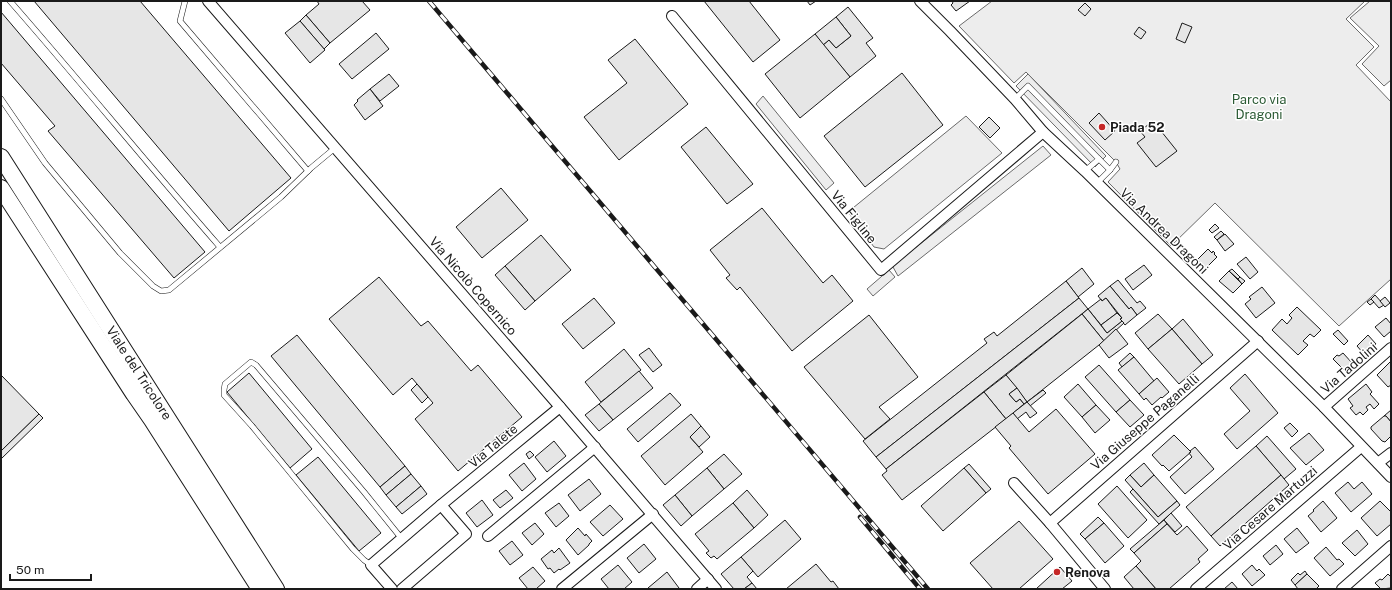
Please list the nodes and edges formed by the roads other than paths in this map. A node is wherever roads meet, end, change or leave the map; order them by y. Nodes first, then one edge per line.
1 (10, 1) edge
2 (185, 1) edge
3 (208, 1) edge
4 (920, 1) edge
5 (672, 16) dead end
6 (1, 99) edge
7 (1015, 99) junction
8 (1043, 132) junction
9 (336, 148) junction
10 (1, 157) edge
11 (1099, 159) junction
12 (1116, 162) dead end
13 (1110, 170) junction
14 (308, 171) junction
15 (1085, 172) junction
16 (1097, 183) junction
17 (1, 188) edge
18 (220, 247) junction
19 (1258, 341) junction
20 (1391, 348) edge
21 (140, 390) junction
22 (560, 407) junction
23 (1324, 407) junction
24 (158, 416) junction
25 (1361, 447) junction
26 (595, 448) junction
27 (1391, 453) edge
28 (1378, 464) junction
29 (1391, 477) edge
30 (1014, 483) dead end
31 (441, 505) junction
32 (652, 514) junction
33 (1050, 523) junction
34 (488, 536) dead end
35 (402, 539) junction
36 (1391, 546) edge
37 (371, 565) junction
38 (708, 579) junction
39 (260, 589) edge
40 (276, 589) edge
41 (392, 589) edge
42 (402, 589) edge
43 (562, 589) edge
44 (697, 589) edge
45 (716, 589) edge
46 (1105, 589) edge
47 (1196, 589) edge
48 (1342, 589) edge

1 - 18 lane
2 - 14 lane
3 - 9 street, Via Nicolò Copernico
4 - 7 street, Via Andrea Dragoni
5 - 8 street, Via Figline
6 - 18 lane
7 - 8 street, Via Andrea Dragoni
7 - 11 lane
8 - 15 street, Via Andrea Dragoni
9 - 14 lane
9 - 22 street, Via Nicolò Copernico
10 - 21 highway, Viale del Tricolore
11 - 13 lane
11 - 15 lane
12 - 13 lane
13 - 16 lane
14 - 18 lane
15 - 16 street, Via Andrea Dragoni
16 - 19 street, Via Andrea Dragoni
17 - 21 highway, Viale del Tricolore
19 - 23 street, Via Andrea Dragoni
19 - 33 street, Via Giuseppe Paganelli
20 - 23 street, Via Tadolini
21 - 24 highway, Viale del Tricolore
22 - 26 street, Via Nicolò Copernico
22 - 31 street, Via Talete
23 - 25 street, Via Andrea Dragoni
24 - 39 highway, Viale del Tricolore
24 - 40 highway, Viale del Tricolore
25 - 28 street, Via Andrea Dragoni
25 - 47 street, Via Cesare Martuzzi
26 - 32 street, Via Nicolò Copernico
26 - 34 street
27 - 28 street
28 - 29 street, Via Andrea Dragoni
30 - 33 street
31 - 35 street, Via Talete
31 - 42 street
32 - 38 street, Via Nicolò Copernico
32 - 43 street
33 - 46 street
35 - 37 street, Via Talete
35 - 37 lane
36 - 48 street
37 - 41 street
38 - 44 street
38 - 45 street, Via Nicolò Copernico

